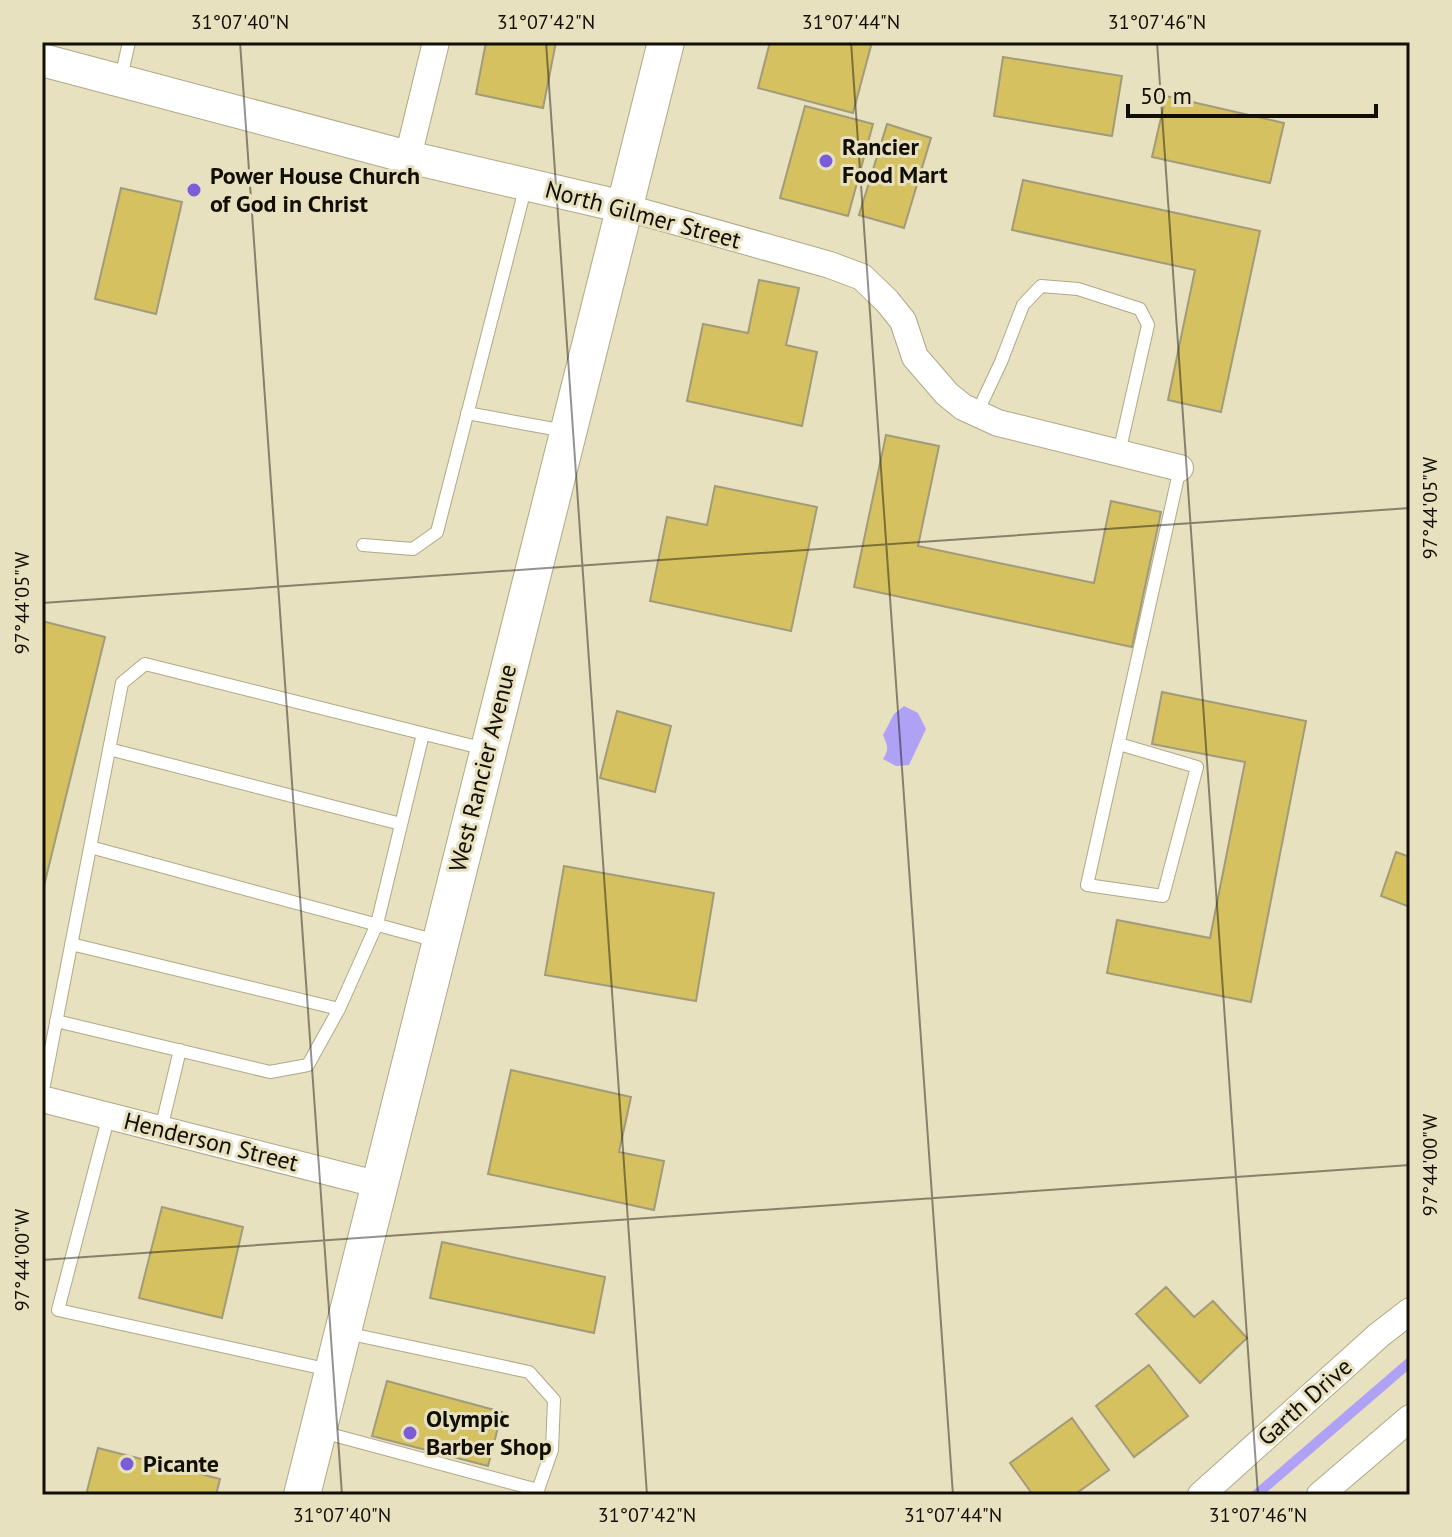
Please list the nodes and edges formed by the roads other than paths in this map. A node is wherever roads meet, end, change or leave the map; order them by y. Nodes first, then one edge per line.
1 (129, 42) edge
2 (436, 42) edge
3 (666, 42) edge
4 (42, 60) edge
5 (121, 80) junction
6 (408, 157) junction
7 (526, 185) junction
8 (624, 207) junction
9 (467, 413) junction
10 (977, 413) junction
11 (568, 431) junction
12 (1119, 453) junction
13 (1180, 468) joint
14 (363, 545) dead end
15 (423, 734) junction
16 (1119, 744) junction
17 (109, 749) junction
18 (488, 750) junction
19 (401, 824) junction
20 (90, 847) junction
21 (377, 924) junction
22 (440, 941) junction
23 (71, 944) junction
24 (339, 1009) junction
25 (56, 1021) junction
26 (180, 1050) junction
27 (42, 1097) edge
28 (109, 1115) junction
29 (161, 1129) junction
30 (380, 1185) junction
31 (1410, 1311) edge
32 (343, 1333) junction
33 (333, 1370) junction
34 (1410, 1418) edge
35 (318, 1431) junction
36 (539, 1492) edge
37 (302, 1495) edge
38 (1201, 1495) edge
39 (1320, 1495) edge

1 - 5 lane
2 - 6 street
3 - 8 main road, West Rancier Avenue
4 - 5 street, North Gilmer Street
5 - 6 street, North Gilmer Street
6 - 7 street, North Gilmer Street
7 - 8 street, North Gilmer Street
7 - 9 lane
8 - 10 street, North Gilmer Street
8 - 11 main road, West Rancier Avenue
9 - 11 lane
9 - 14 lane
10 - 12 street, North Gilmer Street
10 - 12 lane
11 - 18 main road, West Rancier Avenue
12 - 13 street, North Gilmer Street
13 - 16 lane
15 - 17 lane
15 - 18 lane
15 - 19 lane
16 - 16 lane
17 - 19 lane
17 - 20 lane
18 - 22 main road, West Rancier Avenue
19 - 21 lane
20 - 21 lane
20 - 23 lane
21 - 22 lane
21 - 24 lane
22 - 30 main road, West Rancier Avenue
23 - 24 lane
23 - 25 lane
24 - 26 lane
25 - 26 lane
25 - 27 lane
26 - 29 lane
27 - 28 street, Henderson Street
28 - 29 street, Henderson Street
28 - 33 lane
29 - 30 street, Henderson Street
30 - 32 main road, West Rancier Avenue
31 - 38 street, Garth Drive
32 - 33 main road, West Rancier Avenue
32 - 36 lane
33 - 35 main road, West Rancier Avenue
34 - 39 street
35 - 36 lane
35 - 37 main road, West Rancier Avenue

